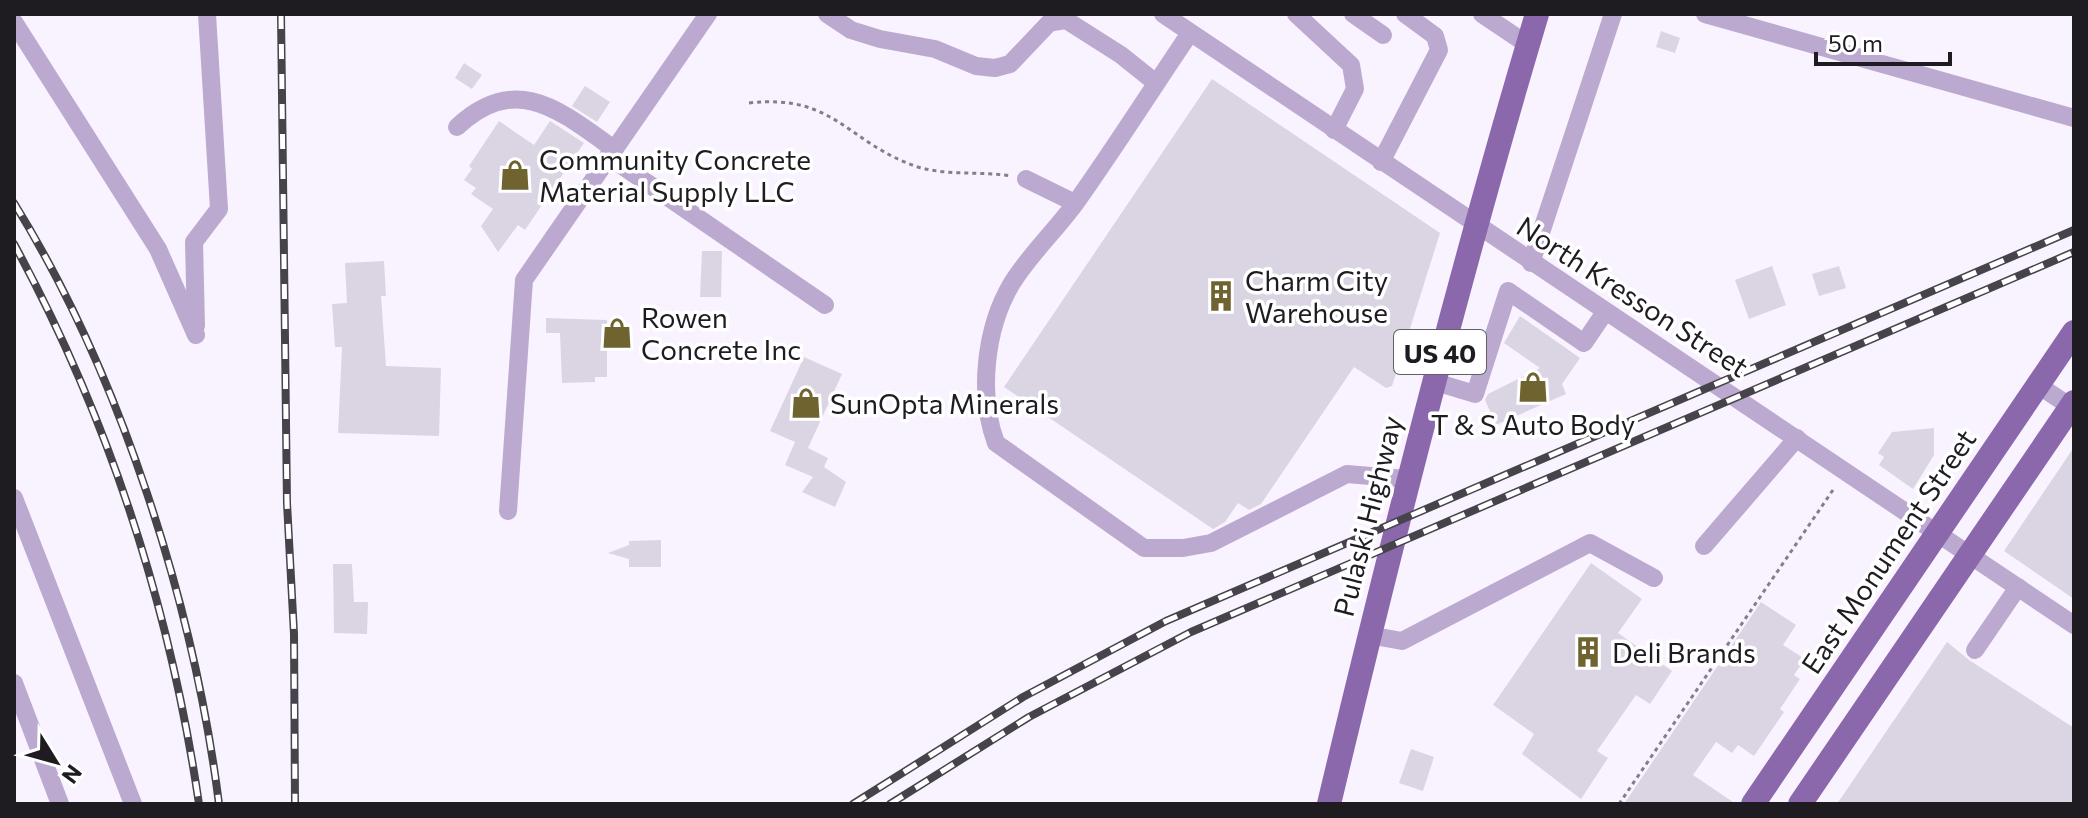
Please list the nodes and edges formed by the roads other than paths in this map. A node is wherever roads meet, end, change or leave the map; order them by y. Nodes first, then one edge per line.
1 (207, 14) edge
2 (708, 14) edge
3 (827, 14) edge
4 (1163, 14) edge
5 (1296, 14) edge
6 (1353, 14) edge
7 (1405, 14) edge
8 (1482, 14) edge
9 (1537, 14) edge
10 (1613, 14) edge
11 (1705, 14) edge
12 (14, 22) edge
13 (1190, 33) junction
14 (1383, 35) dead end
15 (1528, 45) junction
16 (1156, 83) junction
17 (2074, 118) edge
18 (457, 127) dead end
19 (1334, 130) junction
20 (611, 152) junction
21 (1381, 162) junction
22 (1026, 179) road end
23 (1075, 203) junction
24 (1474, 225) junction
25 (1531, 263) junction
26 (825, 305) dead end
27 (1605, 312) junction
28 (2074, 332) edge
29 (1432, 381) junction
30 (2038, 385) junction
31 (2073, 406) edge
32 (1797, 438) junction
33 (1406, 479) junction
34 (14, 498) edge
35 (508, 511) dead end
36 (1937, 532) junction
37 (1704, 546) dead end
38 (1970, 555) junction
39 (1654, 578) dead end
40 (2018, 587) junction
41 (2074, 625) edge
42 (1369, 635) junction
43 (1975, 650) dead end
44 (14, 683) edge
45 (60, 804) edge
46 (133, 804) edge
47 (1329, 804) edge
48 (1753, 804) edge
49 (1800, 804) edge

1 - 12 street
2 - 20 street
3 - 16 street
4 - 13 street, North Kresson Street
5 - 19 street
6 - 14 street
7 - 21 street
8 - 15 street
9 - 15 main road, Pulaski Highway / US 40
10 - 25 street
11 - 17 street
13 - 16 street
13 - 19 street, North Kresson Street
15 - 24 main road, Pulaski Highway / US 40
16 - 23 street
18 - 20 street
19 - 21 street, North Kresson Street
20 - 26 street
20 - 35 street
21 - 24 street, North Kresson Street
22 - 23 street
23 - 33 street
24 - 25 street, North Kresson Street
24 - 29 main road, Pulaski Highway / US 40
25 - 27 street, North Kresson Street
27 - 29 street
27 - 32 street, North Kresson Street
28 - 30 main road, East Monument Street
29 - 33 main road, Pulaski Highway / US 40
30 - 31 street
30 - 36 main road, East Monument Street
31 - 38 main road
32 - 36 street, North Kresson Street
32 - 37 street
33 - 42 main road, Pulaski Highway / US 40
34 - 46 street
36 - 38 street, North Kresson Street
36 - 48 main road, East Monument Street
38 - 40 street, North Kresson Street
38 - 49 main road
39 - 42 street
40 - 41 street, North Kresson Street
40 - 43 street
42 - 47 main road, Pulaski Highway / US 40
44 - 45 street

